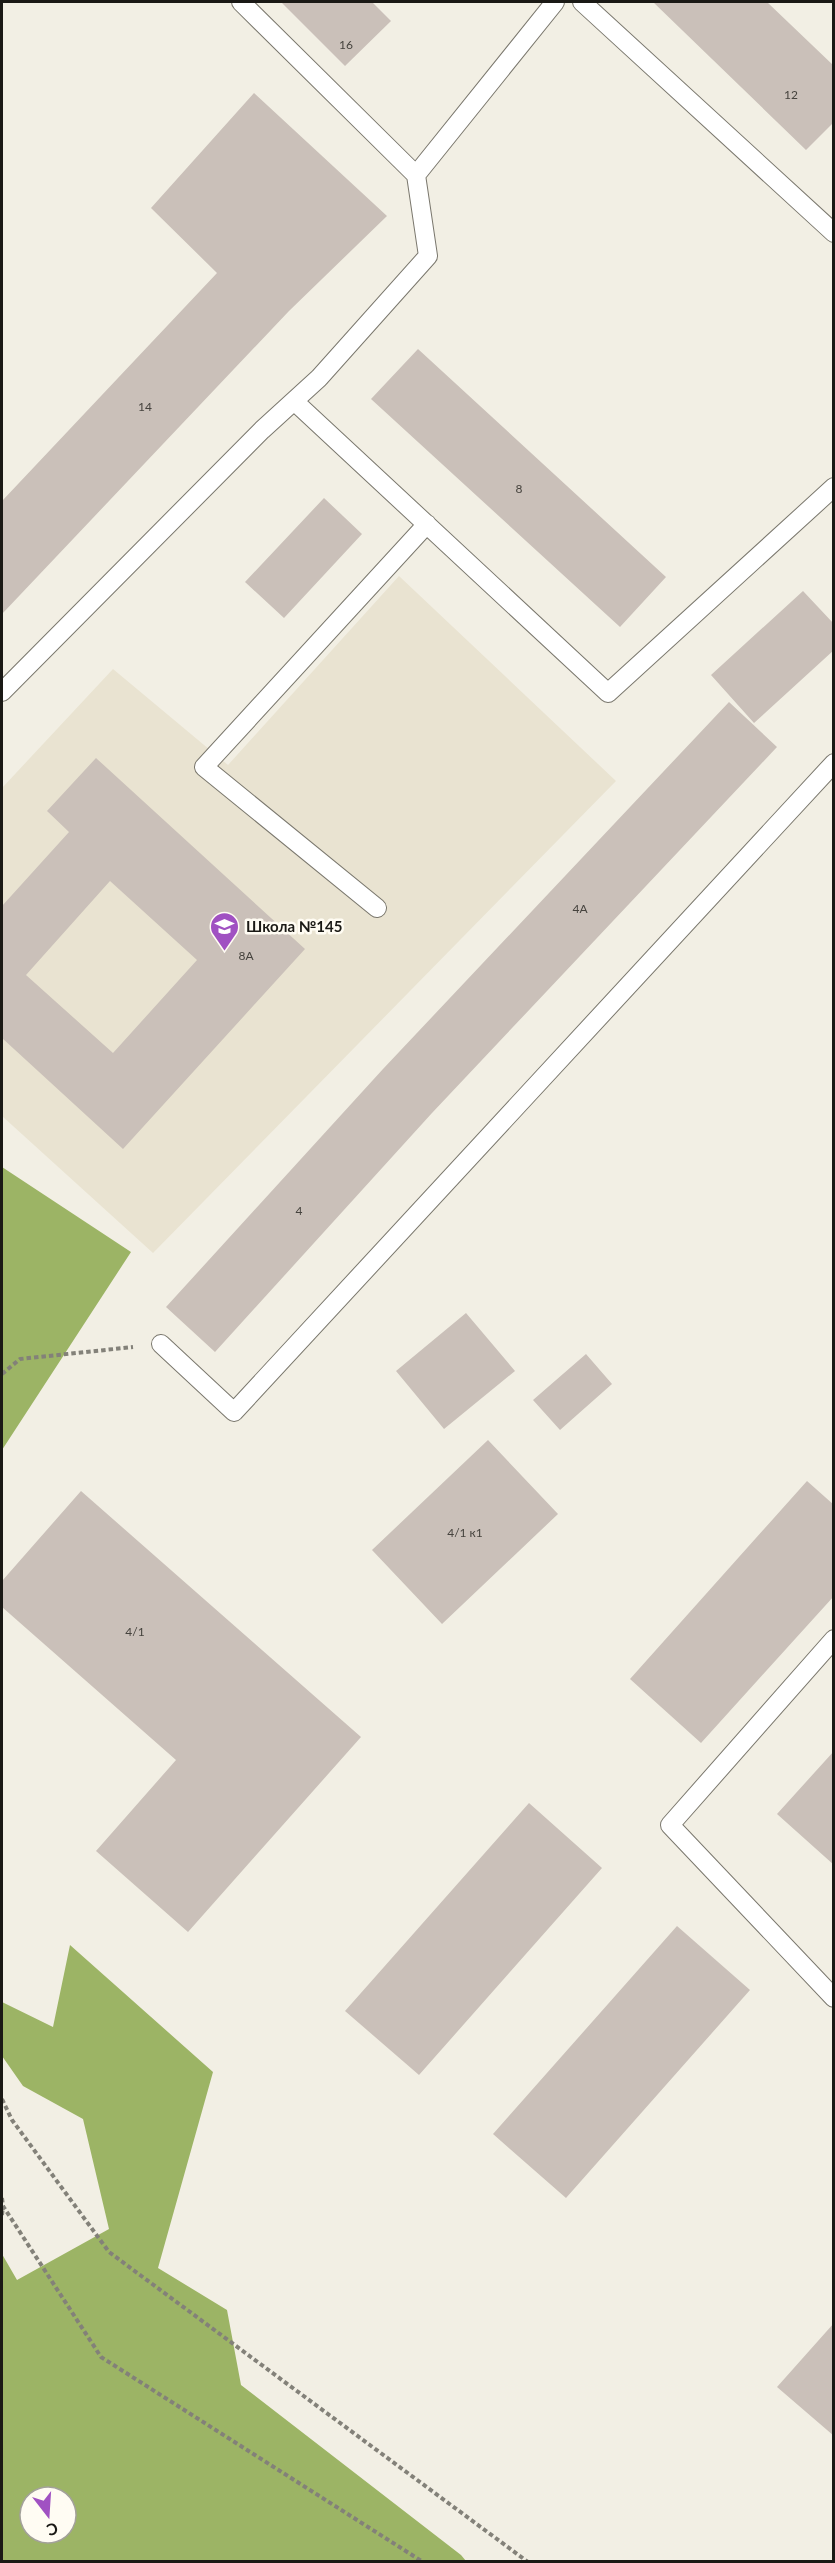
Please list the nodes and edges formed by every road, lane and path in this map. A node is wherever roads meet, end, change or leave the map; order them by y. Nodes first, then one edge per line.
1 (241, 2) edge
2 (555, 2) edge
3 (582, 2) edge
4 (416, 175) junction
5 (834, 233) edge
6 (294, 401) junction
7 (834, 487) edge
8 (427, 524) junction
9 (2, 692) edge
10 (834, 762) edge
11 (377, 908) dead end
12 (161, 1344) joint
13 (2, 1374) edge
14 (834, 1639) edge
15 (834, 1998) edge
16 (2, 2098) edge
17 (2, 2198) edge
18 (2, 2206) edge
19 (2, 2215) edge
20 (423, 2562) edge
21 (528, 2562) edge

1 - 4 lane
2 - 4 lane
3 - 5 lane
4 - 6 lane
6 - 8 lane
6 - 9 lane
7 - 8 lane
8 - 11 lane
10 - 12 lane
12 - 13 path
14 - 15 lane
16 - 21 path
17 - 18 path
18 - 19 path
18 - 20 path

